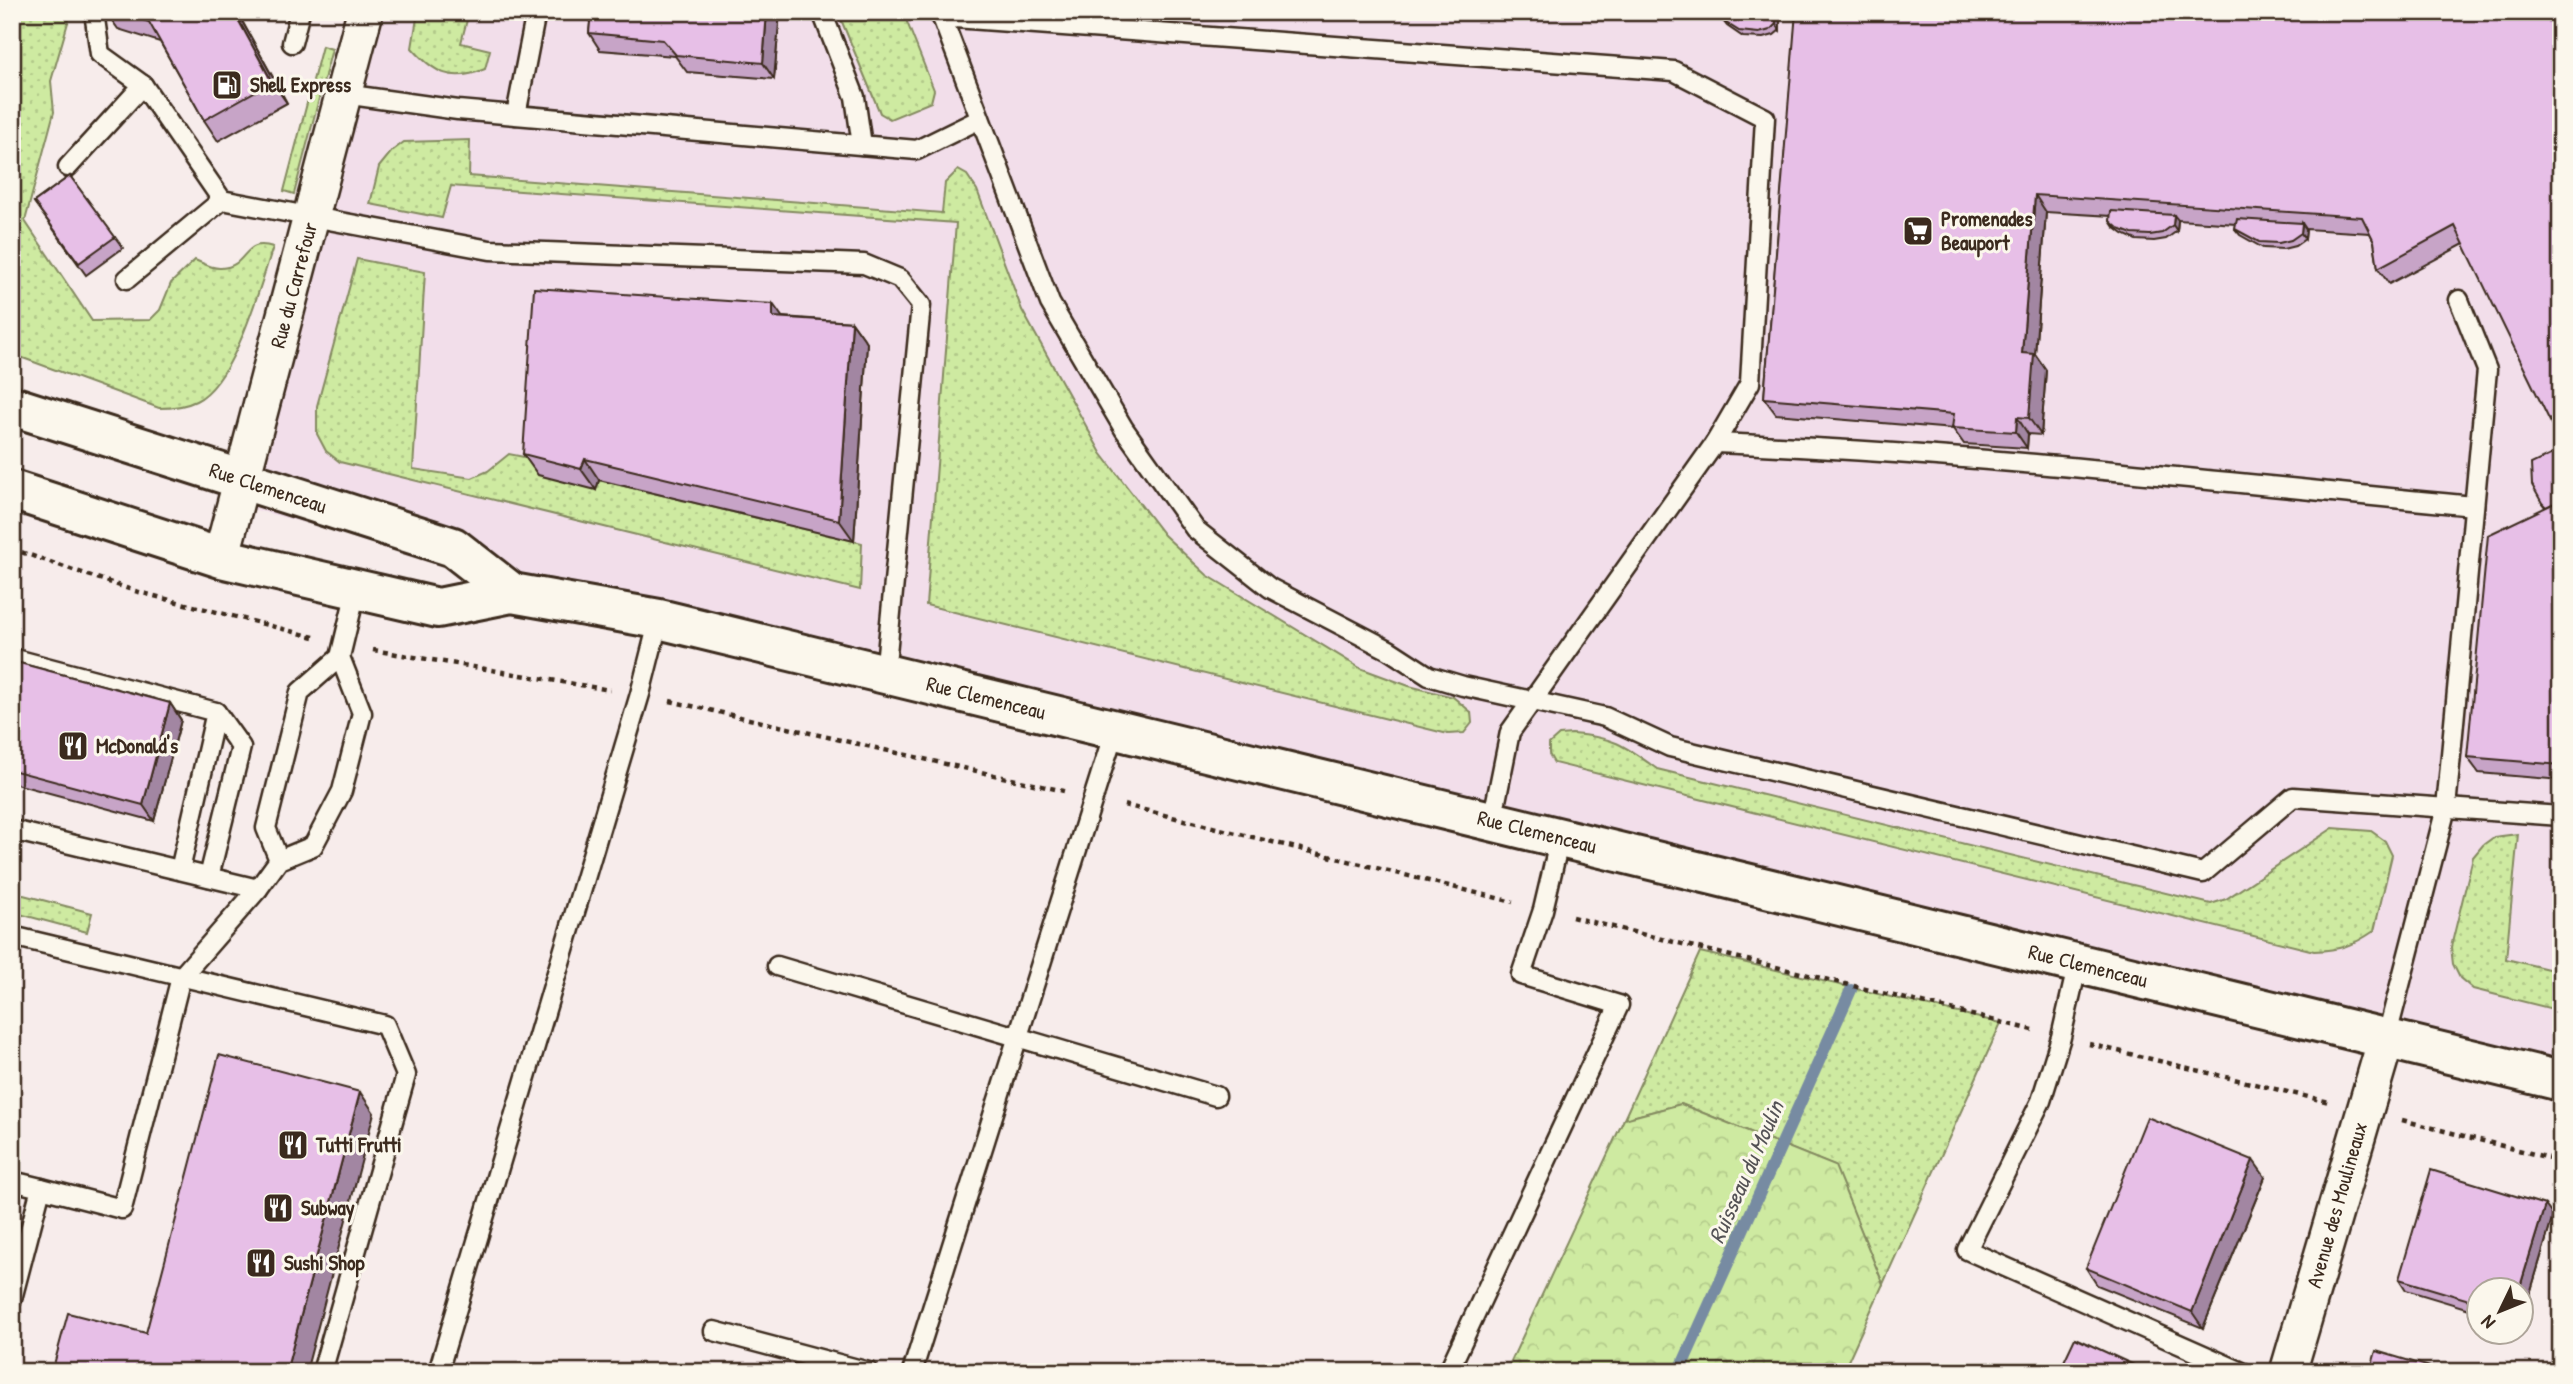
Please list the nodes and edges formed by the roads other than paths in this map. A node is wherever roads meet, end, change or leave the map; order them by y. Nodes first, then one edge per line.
1 (94, 12) edge
2 (300, 12) edge
3 (365, 12) edge
4 (536, 12) edge
5 (822, 12) edge
6 (941, 15) edge
7 (292, 43) dead end
8 (143, 85) junction
9 (344, 94) junction
10 (516, 115) junction
11 (980, 119) junction
12 (862, 145) junction
13 (68, 167) dead end
14 (222, 200) junction
15 (312, 218) junction
16 (127, 279) dead end
17 (2459, 300) dead end
18 (12, 406) edge
19 (1715, 443) junction
20 (242, 479) junction
21 (12, 490) edge
22 (2474, 506) junction
23 (221, 558) junction
24 (356, 591) junction
25 (512, 593) junction
26 (659, 619) junction
27 (342, 650) junction
28 (12, 657) edge
29 (885, 674) junction
30 (1531, 701) junction
31 (216, 712) junction
32 (1115, 729) junction
33 (2446, 808) junction
34 (2561, 816) edge
35 (1492, 821) junction
36 (12, 830) edge
37 (1560, 838) junction
38 (279, 860) junction
39 (180, 870) junction
40 (209, 877) junction
41 (258, 889) junction
42 (12, 936) edge
43 (2078, 963) junction
44 (777, 966) dead end
45 (181, 977) junction
46 (1018, 1037) junction
47 (2386, 1039) junction
48 (2561, 1081) edge
49 (1216, 1096) dead end
50 (12, 1181) edge
51 (41, 1188) junction
52 (12, 1299) edge
53 (714, 1331) dead end
54 (322, 1372) edge
55 (439, 1372) edge
56 (869, 1372) edge
57 (912, 1372) edge
58 (1448, 1372) edge
59 (2242, 1372) edge
60 (2288, 1372) edge

1 - 8 lane
2 - 7 lane
3 - 9 street, Rue du Carrefour
4 - 10 lane
5 - 12 lane
6 - 11 lane
6 - 19 lane
8 - 13 lane
8 - 14 lane
9 - 10 lane
9 - 15 street, Rue du Carrefour
10 - 12 lane
11 - 12 lane
11 - 30 lane
14 - 15 lane
14 - 16 lane
15 - 20 street, Rue du Carrefour
15 - 29 lane
17 - 22 lane
18 - 20 street, Rue Clemenceau
19 - 22 lane
19 - 30 lane
20 - 23 street, Rue du Carrefour
20 - 25 street, Rue Clemenceau
21 - 23 street, Rue Clemenceau
22 - 33 lane
23 - 24 street, Rue Clemenceau
24 - 25 street, Rue Clemenceau
24 - 27 lane
25 - 26 street, Rue Clemenceau
26 - 29 street, Rue Clemenceau
26 - 55 lane
27 - 38 lane
27 - 38 lane
28 - 31 lane
29 - 32 street, Rue Clemenceau
30 - 33 lane
30 - 35 lane
31 - 39 lane
31 - 40 lane
32 - 35 street, Rue Clemenceau
32 - 46 lane
33 - 34 lane
33 - 47 lane
35 - 37 street, Rue Clemenceau
36 - 39 lane
37 - 43 street, Rue Clemenceau
37 - 58 lane
38 - 41 lane
39 - 40 lane
40 - 41 lane
41 - 45 lane
42 - 45 lane
43 - 47 street, Rue Clemenceau
43 - 59 lane
44 - 46 lane
45 - 51 lane
45 - 54 lane
46 - 49 lane
46 - 57 lane
47 - 48 street, Rue Clemenceau
47 - 60 street, Avenue des Moulineaux
50 - 51 lane
51 - 52 lane
53 - 56 lane

